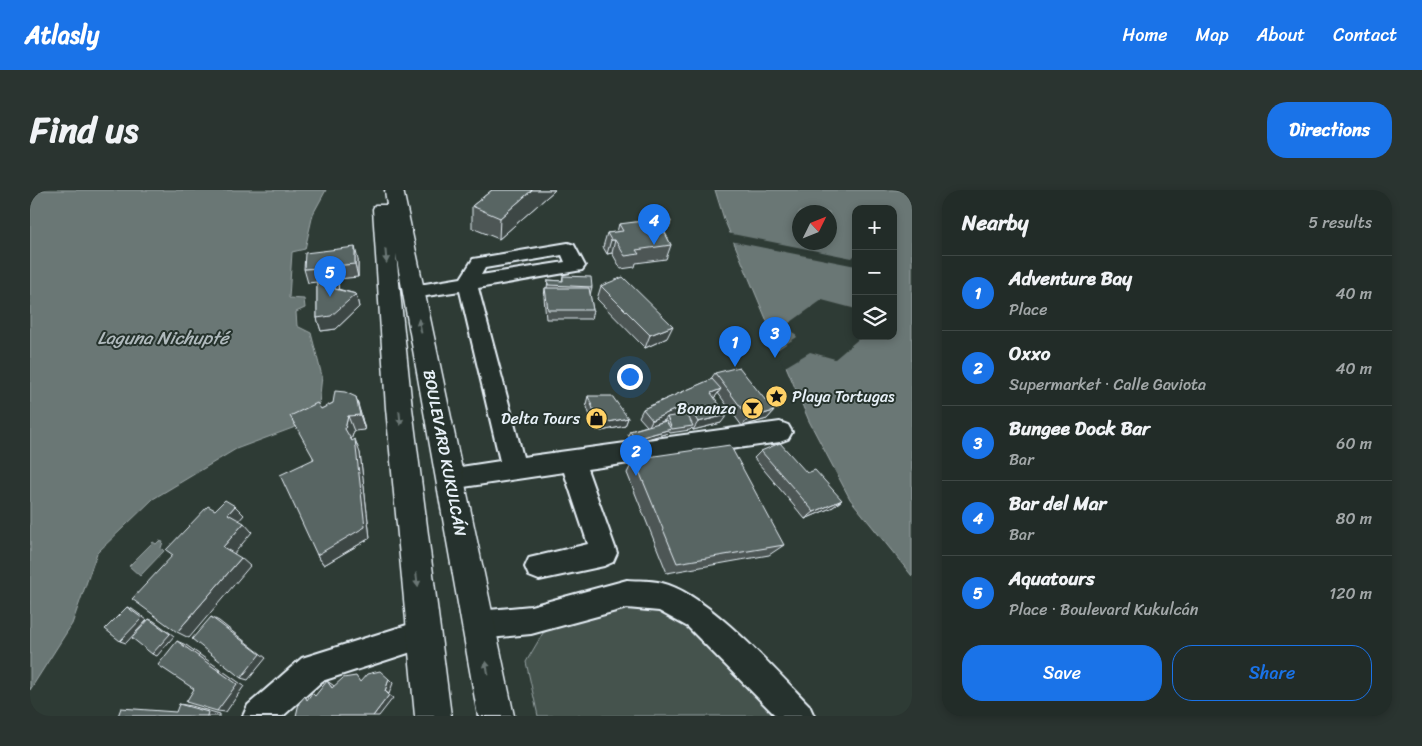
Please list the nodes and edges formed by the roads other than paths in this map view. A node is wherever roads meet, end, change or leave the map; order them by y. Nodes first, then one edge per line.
1 (380, 190) edge
2 (394, 190) edge
3 (467, 283) junction
4 (413, 292) junction
5 (429, 374) junction
6 (396, 378) junction
7 (780, 432) dead end
8 (572, 461) junction
9 (514, 469) junction
10 (450, 478) junction
11 (539, 567) dead end
12 (478, 626) junction
13 (423, 635) junction
14 (260, 716) edge
15 (433, 716) edge
16 (496, 716) edge
17 (798, 716) edge

1 -> 6 main road, BOULEVARD KUKULCÁN
2 - 4 main road, BOULEVARD KUKULCÁN
3 - 3 street
3 - 4 street
3 - 9 street
5 -> 4 main road, BOULEVARD KUKULCÁN
5 - 6 main road
5 - 10 main road, BOULEVARD KUKULCÁN
6 -> 13 main road, BOULEVARD KUKULCÁN
7 - 8 street
8 - 9 street
8 - 11 street
9 - 10 street
10 - 12 main road, BOULEVARD KUKULCÁN
16 -> 12 main road, BOULEVARD KUKULCÁN
12 - 17 street
13 - 14 street
13 - 15 main road, BOULEVARD KUKULCÁN

